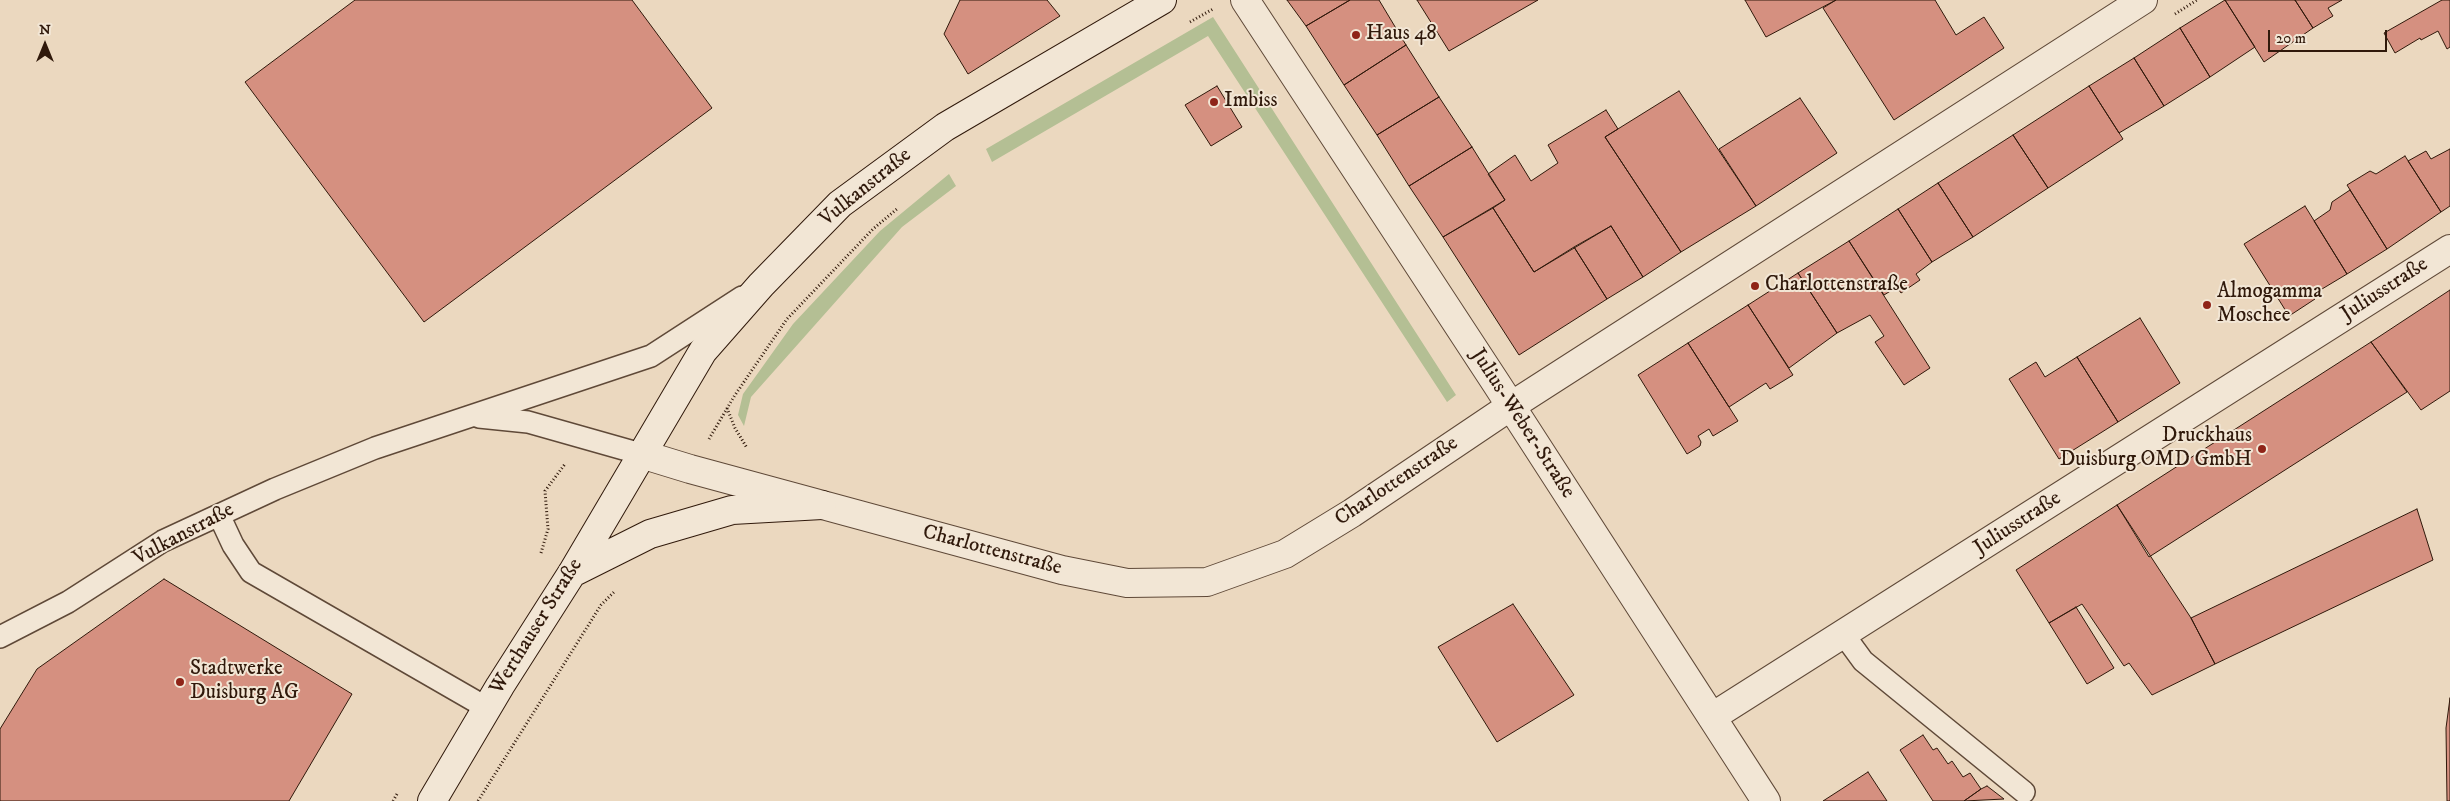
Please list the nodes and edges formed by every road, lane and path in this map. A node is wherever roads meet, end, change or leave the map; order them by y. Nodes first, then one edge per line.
1 (1162, 0) edge
2 (1245, 0) edge
3 (2143, 0) edge
4 (1214, 8) dead end
5 (1189, 22) dead end
6 (903, 204) dead end
7 (2450, 248) edge
8 (761, 285) junction
9 (1511, 406) junction
10 (727, 408) junction
11 (468, 416) junction
12 (583, 438) junction
13 (753, 451) dead end
14 (641, 454) junction
15 (690, 469) junction
16 (822, 505) junction
17 (219, 515) junction
18 (538, 561) dead end
19 (572, 572) junction
20 (620, 587) dead end
21 (1844, 635) junction
22 (0, 637) edge
23 (487, 708) junction
24 (1712, 717) junction
25 (2024, 792) dead end
26 (398, 793) dead end
27 (393, 801) edge
28 (432, 801) edge
29 (478, 801) edge
30 (1766, 801) edge

1 - 8 street, Vulkanstraße
2 - 9 street, Julius-Weber-Straße
3 - 9 street, Charlottenstraße
4 - 5 path
6 - 10 path
7 - 21 street, Juliusstraße
8 - 11 lane, Vulkanstraße
8 - 14 street, Vulkanstraße
9 - 16 street, Charlottenstraße
9 - 24 street, Julius-Weber-Straße
10 - 13 path
10 - 15 path
11 - 12 lane
11 - 17 lane, Vulkanstraße
12 - 14 lane
12 - 18 path
14 - 15 street, Charlottenstraße
14 - 19 street, Werthauser Straße
15 - 16 street, Charlottenstraße
16 - 19 street
17 - 22 lane, Vulkanstraße
17 - 23 lane
19 - 23 street, Werthauser Straße
20 - 29 path
21 - 24 street, Juliusstraße
21 - 25 lane
23 - 28 street, Werthauser Straße
24 - 30 street, Julius-Weber-Straße
26 - 27 path

